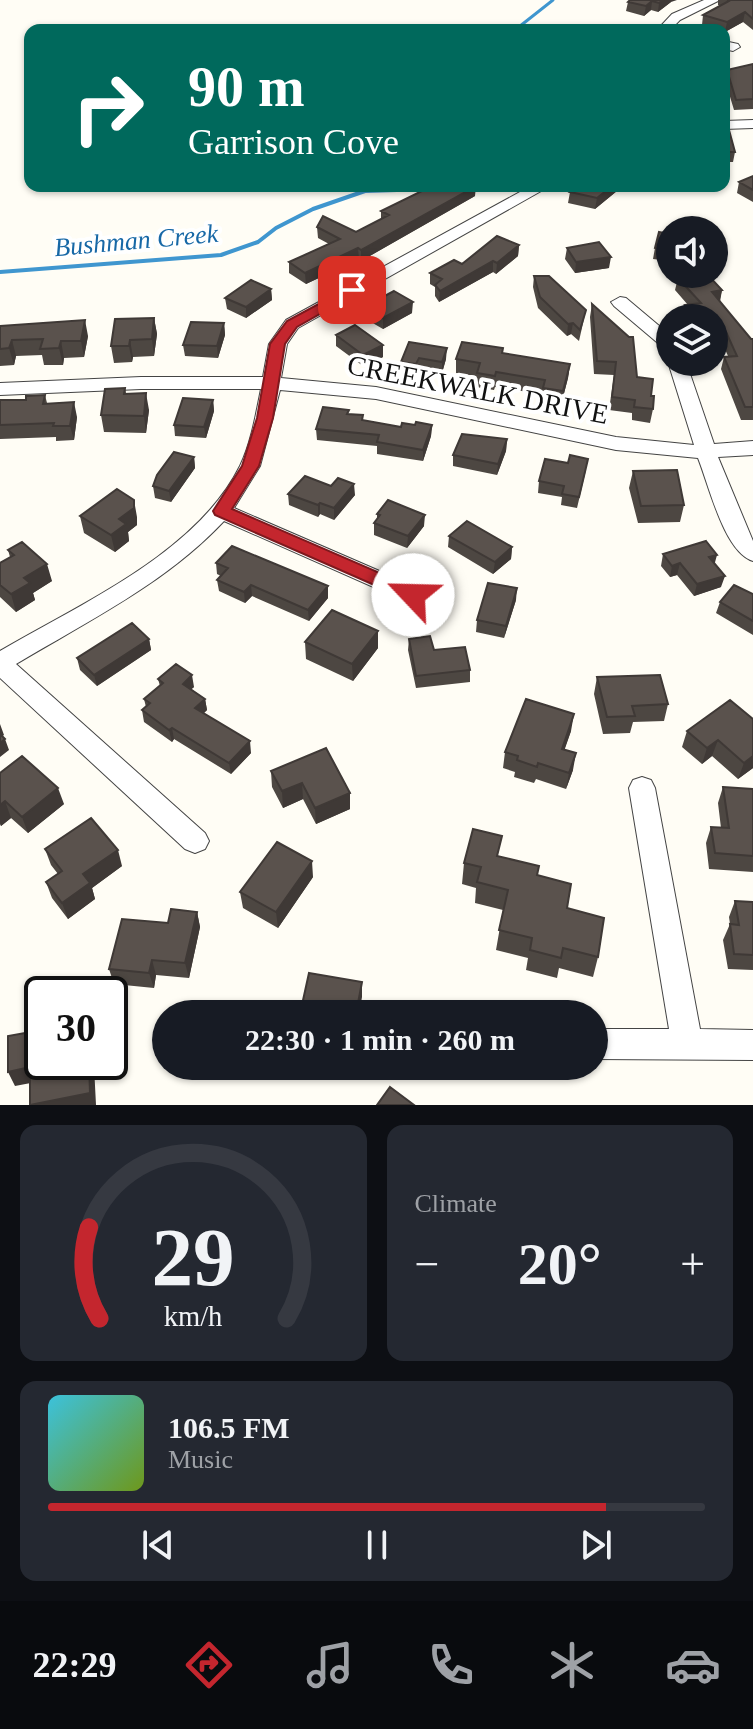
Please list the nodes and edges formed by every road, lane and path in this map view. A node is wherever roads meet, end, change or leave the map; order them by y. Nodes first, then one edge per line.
1 (714, 0) edge
2 (669, 24) edge
3 (753, 124) edge
4 (730, 125) edge
5 (531, 192) edge
6 (620, 302) dead end
7 (656, 333) edge
8 (682, 376) edge
9 (269, 385) junction
10 (0, 389) edge
11 (753, 448) edge
12 (706, 452) junction
13 (221, 511) junction
14 (753, 553) edge
15 (413, 595) dead end
16 (0, 663) edge
17 (642, 788) dead end
18 (195, 841) dead end
19 (608, 1044) edge
20 (687, 1045) junction
21 (753, 1045) edge

1 - 2 street
3 - 4 street
5 - 9 street
6 - 7 street
8 - 12 street
9 - 10 street, CREEKWALK DRIVE
9 - 12 street, CREEKWALK DRIVE
9 - 13 street
11 - 12 street, CREEKWALK DRIVE
12 - 14 street
13 - 15 street
13 - 16 street
16 - 18 street
17 - 20 street
19 - 20 street
20 - 21 street

